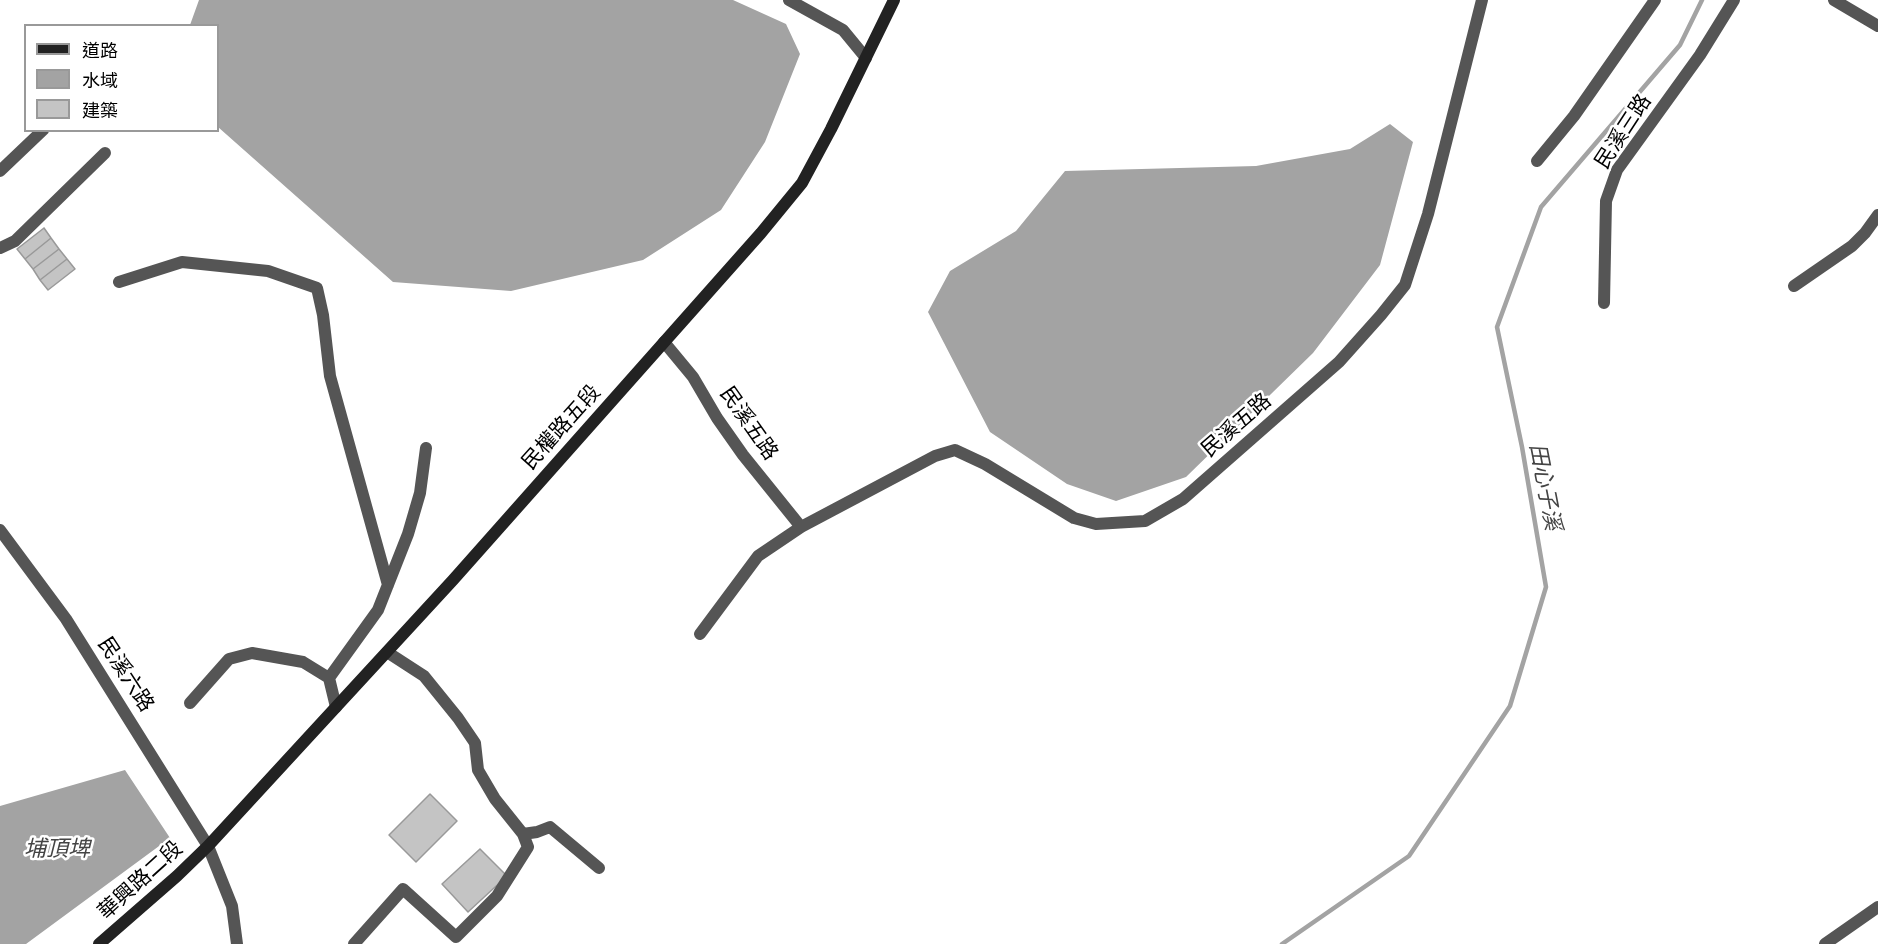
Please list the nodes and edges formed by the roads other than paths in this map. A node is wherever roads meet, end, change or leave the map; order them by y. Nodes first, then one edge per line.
1 (789, 0) edge
2 (894, 0) edge
3 (1482, 0) edge
4 (1655, 0) edge
5 (1734, 0) edge
6 (1834, 0) edge
7 (1878, 26) edge
8 (866, 58) junction
9 (41, 132) edge
10 (105, 153) dead end
11 (1537, 161) dead end
12 (0, 171) edge
13 (1878, 215) edge
14 (0, 248) edge
15 (119, 282) dead end
16 (1794, 286) dead end
17 (1604, 303) dead end
18 (664, 342) junction
19 (426, 448) dead end
20 (801, 527) junction
21 (0, 530) edge
22 (388, 585) junction
23 (699, 634) dead end
24 (387, 652) junction
25 (329, 678) junction
26 (190, 703) dead end
27 (336, 706) junction
28 (523, 834) junction
29 (208, 846) junction
30 (599, 868) dead end
31 (1878, 908) edge
32 (99, 944) edge
33 (237, 944) edge
34 (354, 944) edge
35 (1825, 944) edge

1 - 8 street
2 - 8 street, 民權路五段
3 - 20 street, 民溪五路
4 - 11 street
5 - 17 street, 民溪三路
6 - 7 street
8 - 18 street, 民權路五段
9 - 12 street
10 - 14 street
13 - 16 street
15 - 22 street
18 - 20 street, 民溪五路
18 - 24 street, 民權路五段
19 - 22 street
20 - 23 street, 民溪五路
21 - 29 street, 民溪六路
22 - 25 street
24 - 27 street, 民權路五段
24 - 28 street
25 - 26 street
25 - 27 street
27 - 29 street, 民權路五段
28 - 30 street
28 - 34 street
29 - 32 street, 華興路二段
29 - 33 street, 民溪六路
31 - 35 street

